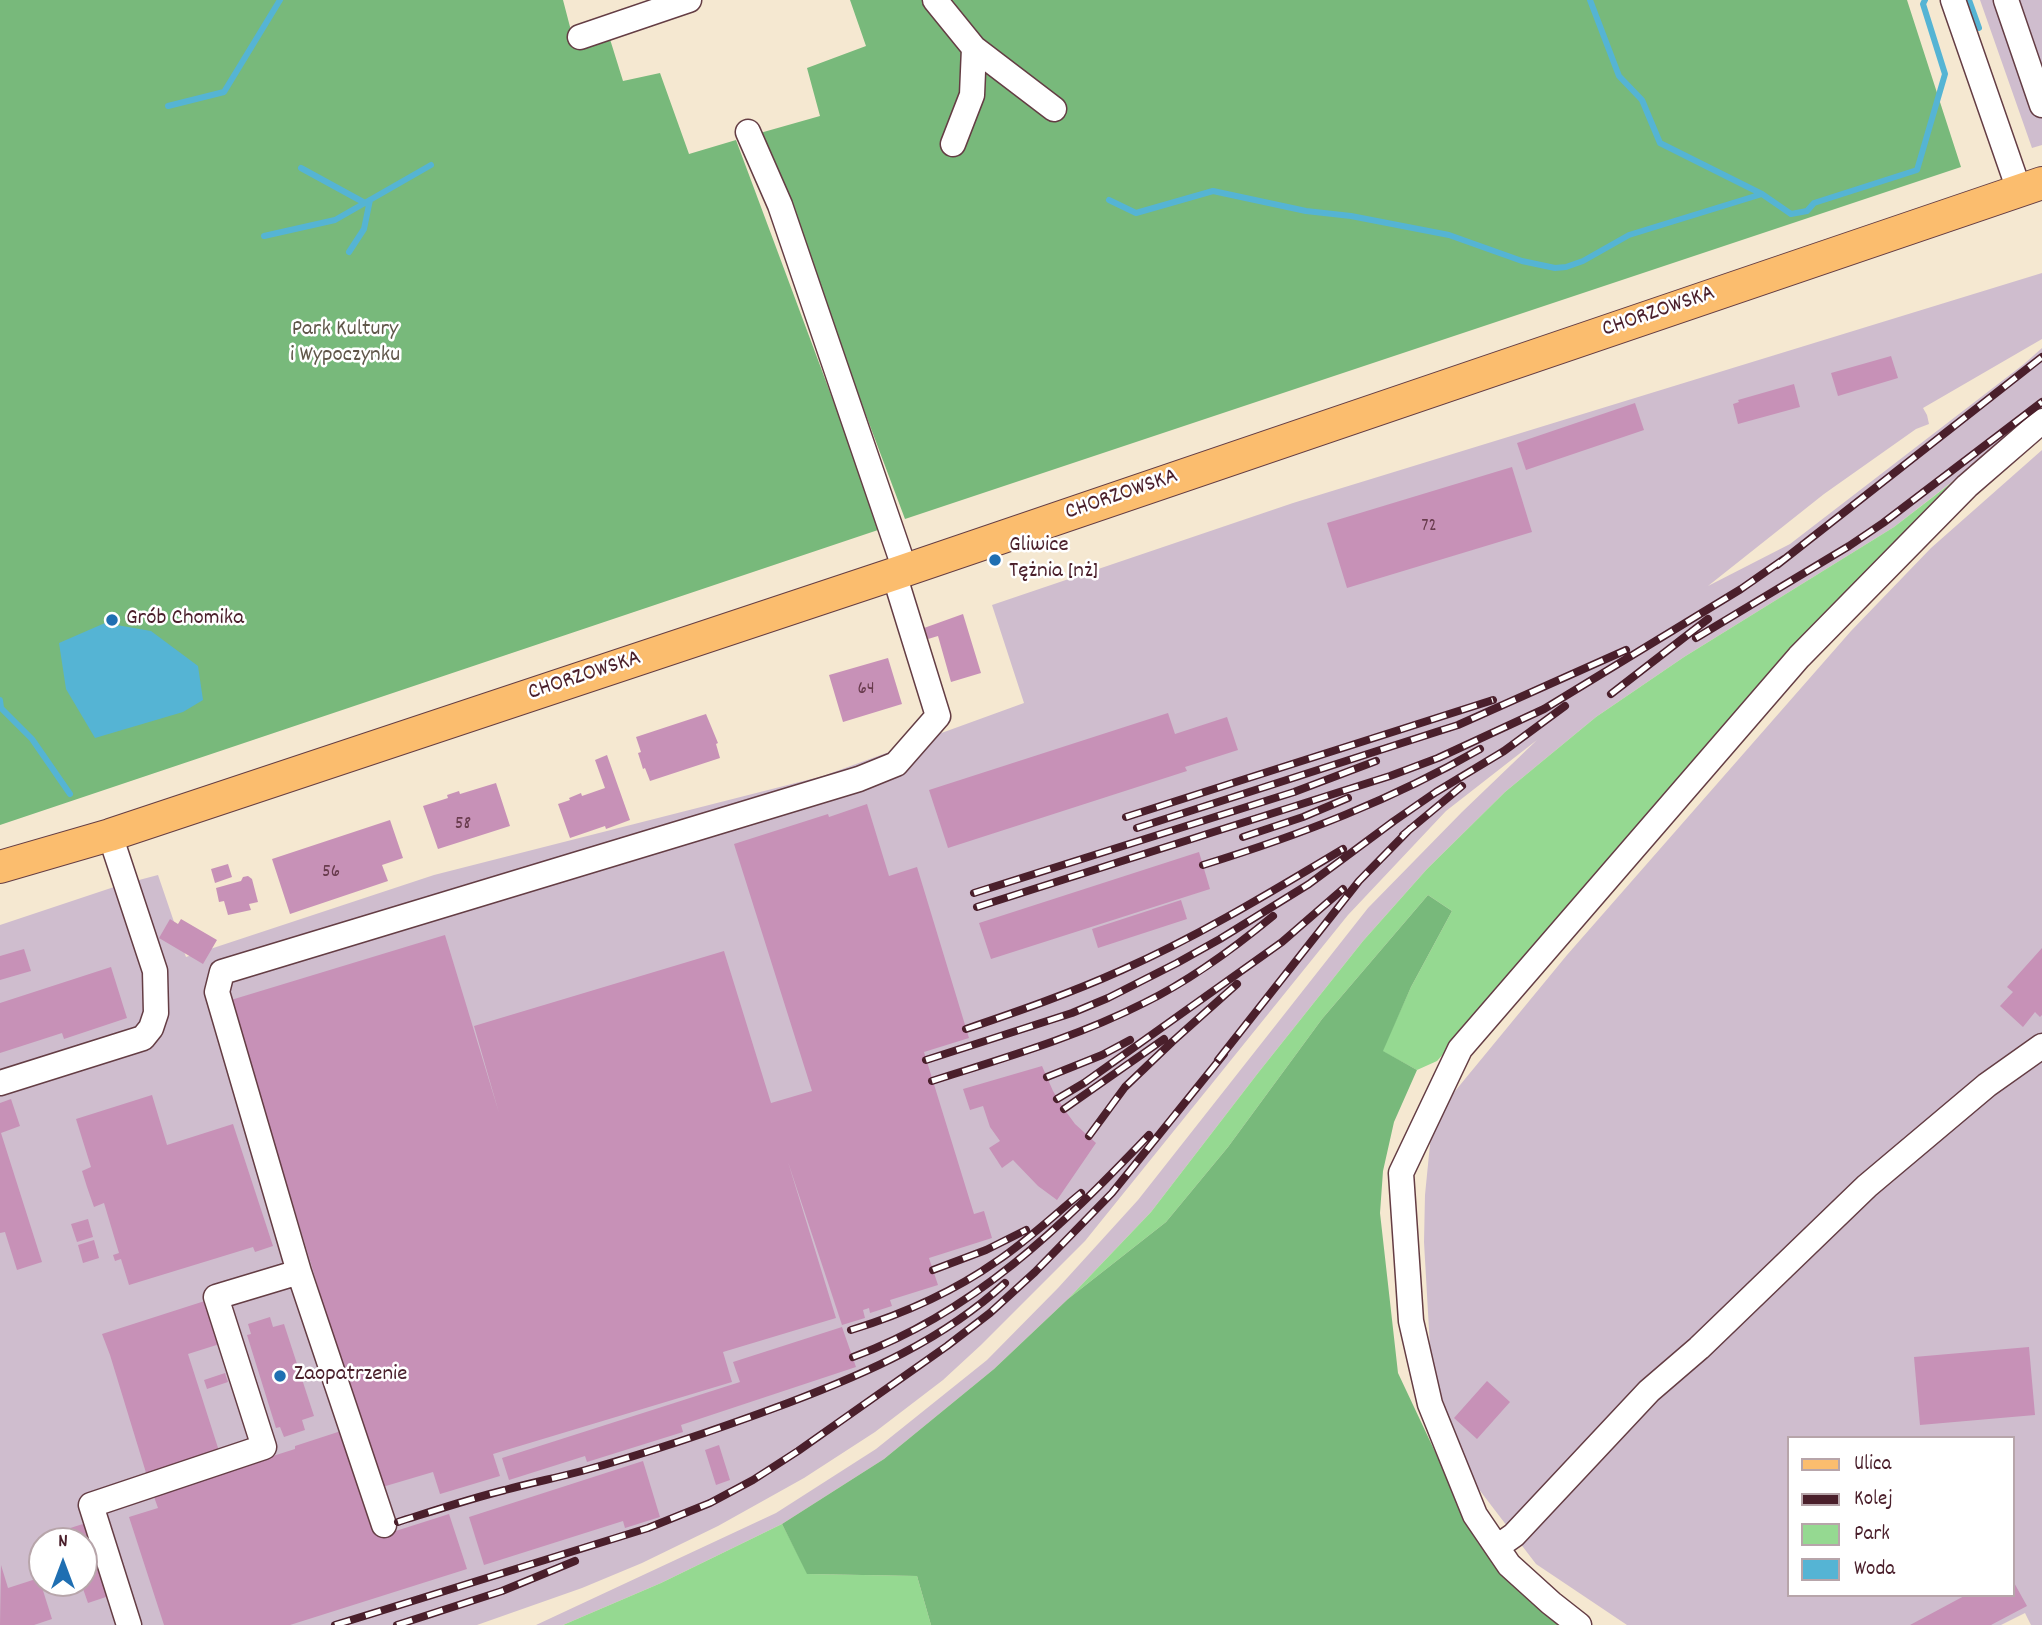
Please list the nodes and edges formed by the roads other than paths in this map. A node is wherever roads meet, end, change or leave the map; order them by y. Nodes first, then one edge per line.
1 (689, 0) edge
2 (935, 0) edge
3 (1953, 0) edge
4 (2006, 0) edge
5 (580, 37) dead end
6 (974, 48) junction
7 (2042, 105) edge
8 (1054, 109) dead end
9 (748, 132) dead end
10 (953, 144) dead end
11 (2031, 186) edge
12 (2042, 421) edge
13 (900, 572) junction
14 (110, 835) junction
15 (0, 867) edge
16 (2042, 1046) edge
17 (0, 1083) edge
18 (299, 1272) junction
19 (384, 1525) dead end
20 (1497, 1547) junction
21 (129, 1625) edge
22 (1579, 1625) edge

1 - 5 street
2 - 6 street
3 - 11 street
4 - 7 street
6 - 8 street
6 - 10 street
9 - 13 street
11 - 13 main road, CHORZOWSKA
12 - 20 street
13 - 14 main road, CHORZOWSKA
13 - 18 street
14 - 15 main road, CHORZOWSKA
14 - 17 street
16 - 20 street
18 - 19 street
18 - 21 street
20 - 22 street

